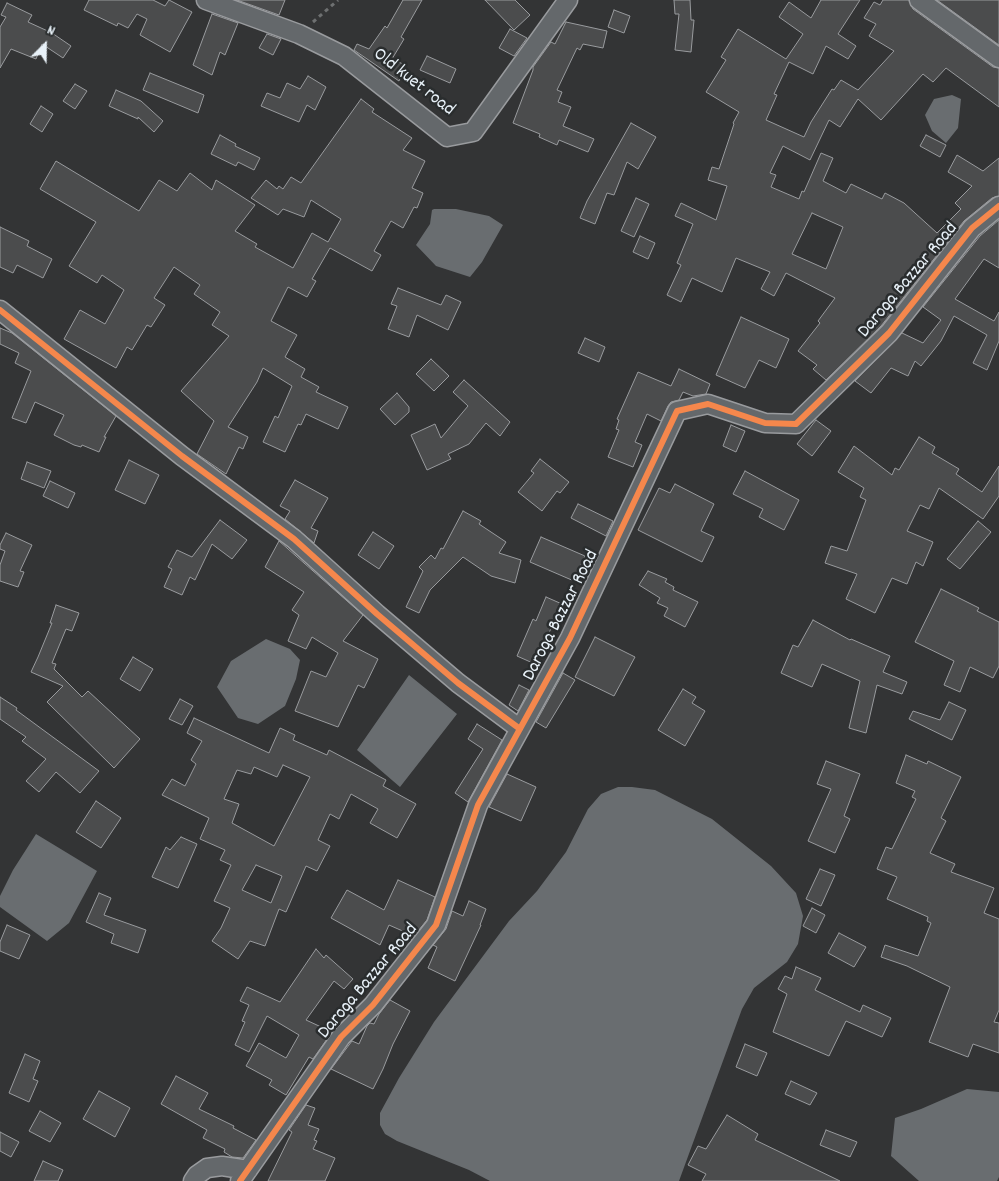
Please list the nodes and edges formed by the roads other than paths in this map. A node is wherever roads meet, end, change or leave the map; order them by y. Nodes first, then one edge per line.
1 (206, 0) edge
2 (568, 0) edge
3 (919, 0) edge
4 (999, 58) edge
5 (999, 206) edge
6 (0, 310) edge
7 (520, 729) junction
8 (244, 1176) edge
9 (193, 1181) edge

1 - 2 street, Old kuet road
3 - 4 street
5 - 7 street, Daroga Bazzar Road
6 - 7 street
7 - 8 street, Daroga Bazzar Road
8 - 9 street

